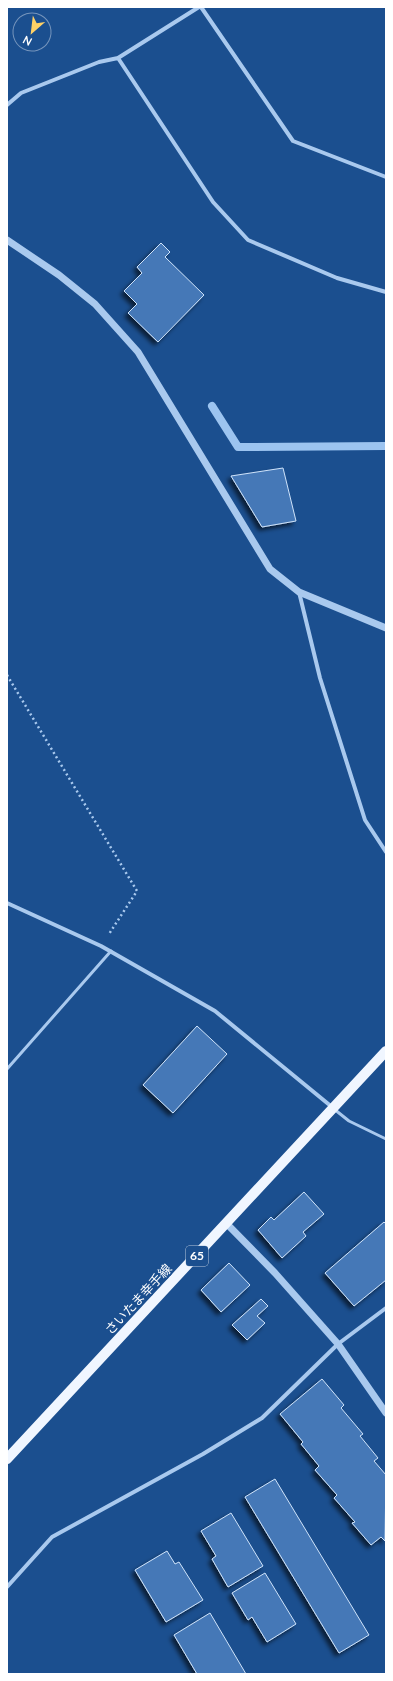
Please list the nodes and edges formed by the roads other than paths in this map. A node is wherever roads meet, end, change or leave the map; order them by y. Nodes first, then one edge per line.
1 (200, 7) edge
2 (118, 58) junction
3 (7, 105) edge
4 (386, 177) edge
5 (7, 240) edge
6 (386, 292) edge
7 (298, 592) junction
8 (386, 628) edge
9 (386, 852) edge
10 (7, 903) edge
11 (111, 952) junction
12 (386, 1051) edge
13 (7, 1069) edge
14 (334, 1109) junction
15 (386, 1139) edge
16 (227, 1224) junction
17 (386, 1308) edge
18 (338, 1344) junction
19 (386, 1413) edge
20 (7, 1459) edge
21 (7, 1587) edge

1 - 2 street
1 - 4 street
2 - 3 street
2 - 6 street
5 - 7 street
7 - 8 street
7 - 9 street
10 - 11 street
11 - 13 lane
11 - 14 street
12 - 14 main road, さいたま幸手線 / 65
14 - 15 lane
14 - 16 main road, さいたま幸手線 / 65
16 - 18 street
16 - 20 main road, さいたま幸手線 / 65
17 - 18 street
18 - 19 street
18 - 21 street

